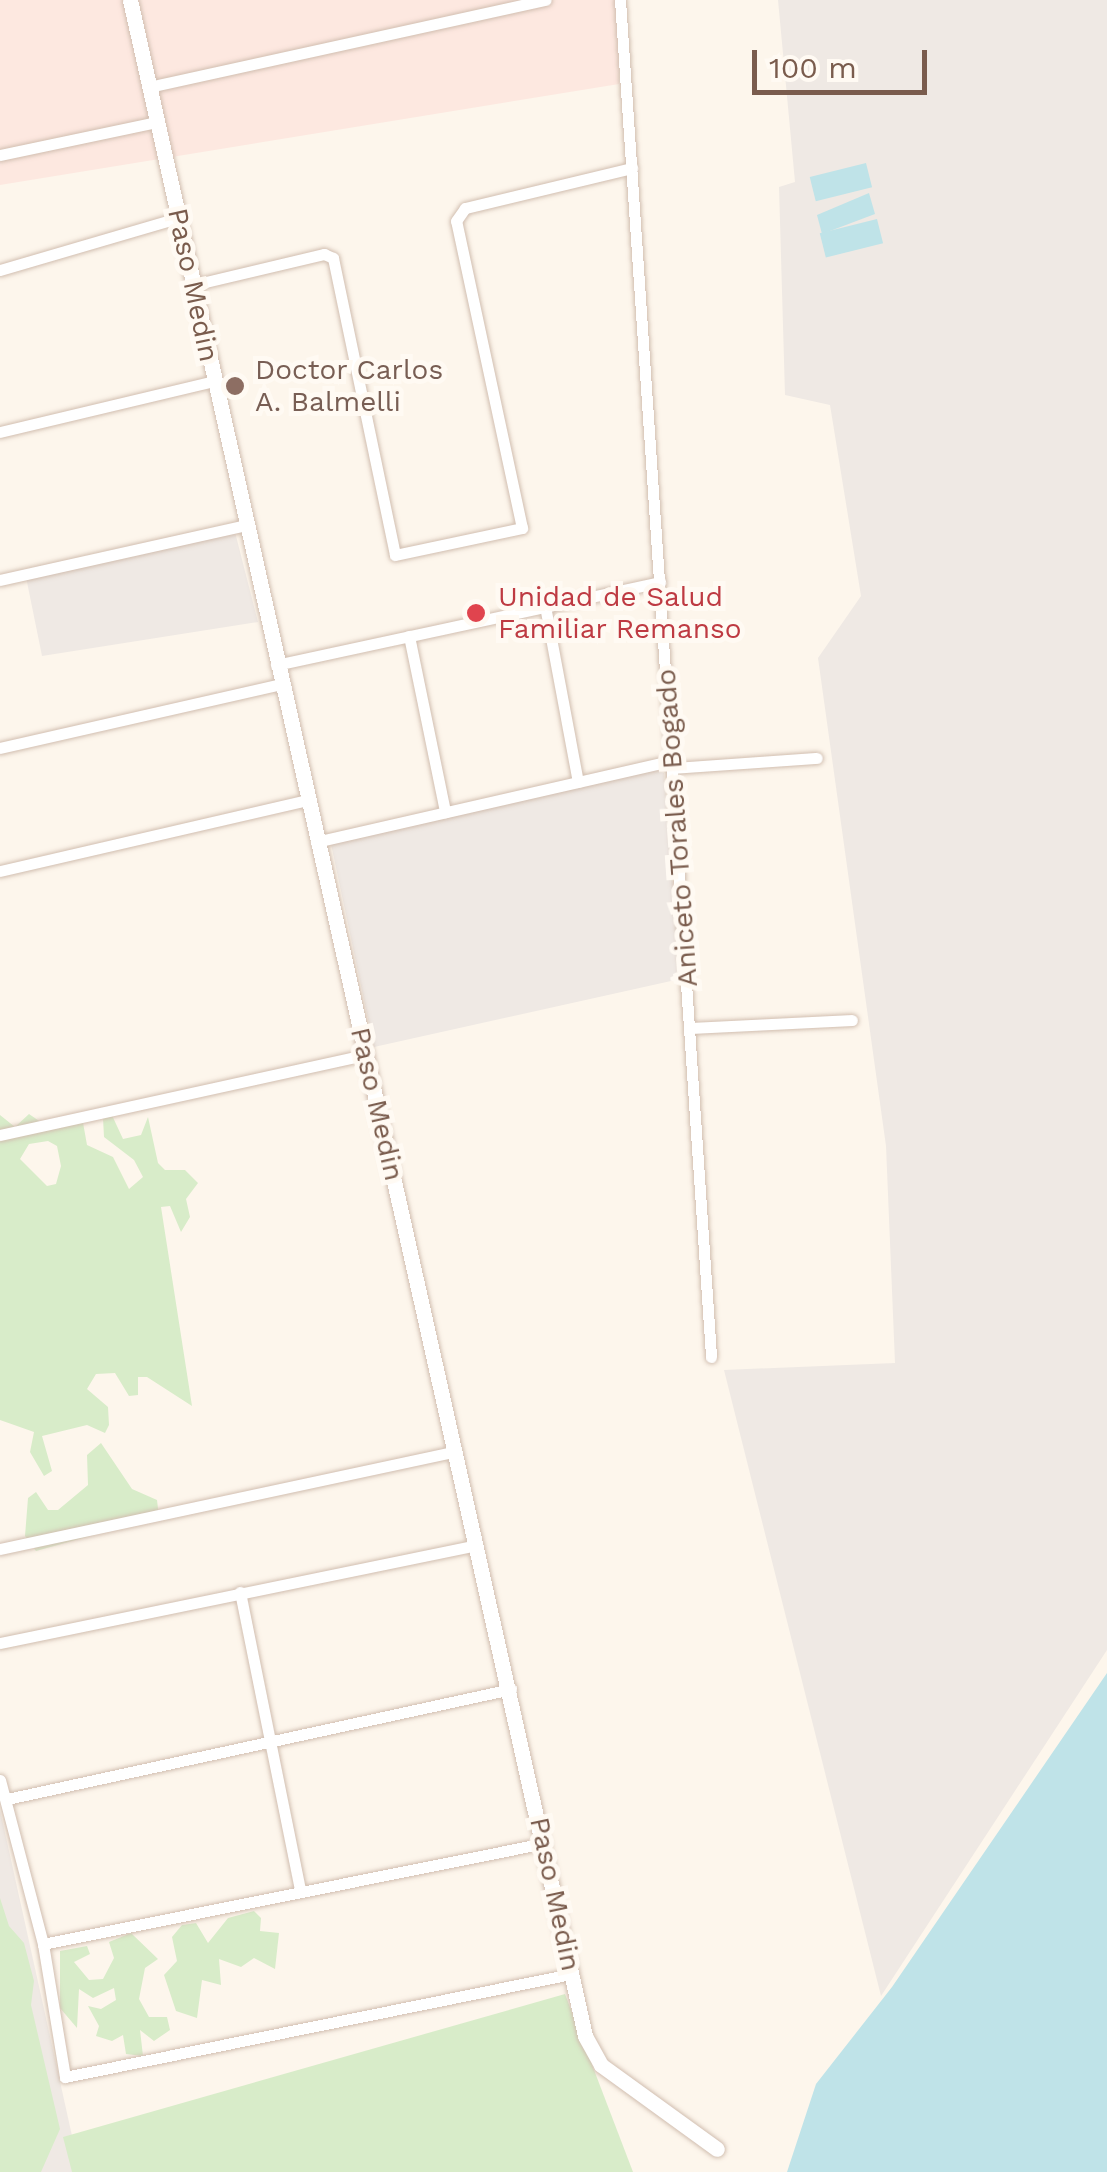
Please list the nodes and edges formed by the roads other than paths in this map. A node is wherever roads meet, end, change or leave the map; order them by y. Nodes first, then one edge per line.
1 (130, 0) edge
2 (546, 0) edge
3 (620, 0) edge
4 (149, 88) junction
5 (157, 122) junction
6 (0, 155) edge
7 (632, 168) junction
8 (178, 218) junction
9 (0, 270) edge
10 (193, 285) junction
11 (214, 381) junction
12 (0, 432) edge
13 (246, 525) junction
14 (0, 580) edge
15 (660, 582) junction
16 (545, 606) junction
17 (410, 636) junction
18 (276, 664) junction
19 (281, 684) junction
20 (0, 748) edge
21 (817, 758) dead end
22 (673, 764) junction
23 (578, 782) junction
24 (307, 800) junction
25 (446, 812) junction
26 (316, 842) junction
27 (0, 871) edge
28 (852, 1020) dead end
29 (691, 1028) junction
30 (365, 1055) junction
31 (0, 1134) edge
32 (711, 1357) dead end
33 (454, 1452) junction
34 (476, 1545) junction
35 (0, 1548) edge
36 (240, 1592) junction
37 (0, 1643) edge
38 (510, 1689) junction
39 (275, 1740) junction
40 (0, 1780) edge
41 (7, 1799) junction
42 (545, 1843) junction
43 (300, 1890) junction
44 (42, 1944) junction
45 (571, 1974) junction
46 (718, 2150) dead end

1 - 4 street, Paso Medin
2 - 4 street
3 - 7 street, Aniceto Torales Bogado
4 - 5 street, Paso Medin
5 - 6 street
5 - 8 street, Paso Medin
7 - 10 street
7 - 15 street, Aniceto Torales Bogado
8 - 9 street
8 - 10 street, Paso Medin
10 - 11 street, Paso Medin
11 - 12 street
11 - 13 street, Paso Medin
13 - 14 street
13 - 18 street, Paso Medin
15 - 16 street
15 - 22 street, Aniceto Torales Bogado
16 - 17 street
16 - 23 street
17 - 18 street
17 - 25 street
18 - 19 street, Paso Medin
19 - 20 street
19 - 24 street, Paso Medin
21 - 22 street
22 - 23 street
22 - 29 street, Aniceto Torales Bogado
23 - 25 street
24 - 26 street, Paso Medin
24 - 27 street
25 - 26 street
26 - 30 street, Paso Medin
28 - 29 street
29 - 32 street, Aniceto Torales Bogado
30 - 31 street
30 - 33 street, Paso Medin
33 - 34 street, Paso Medin
33 - 35 street
34 - 36 street
34 - 38 street, Paso Medin
36 - 37 street
36 - 39 street
38 - 39 street
38 - 42 street, Paso Medin
39 - 41 street
39 - 43 street
40 - 41 street
41 - 44 street
42 - 43 street
42 - 45 street, Paso Medin
43 - 44 street
44 - 45 street
45 - 46 street, Paso Medin

